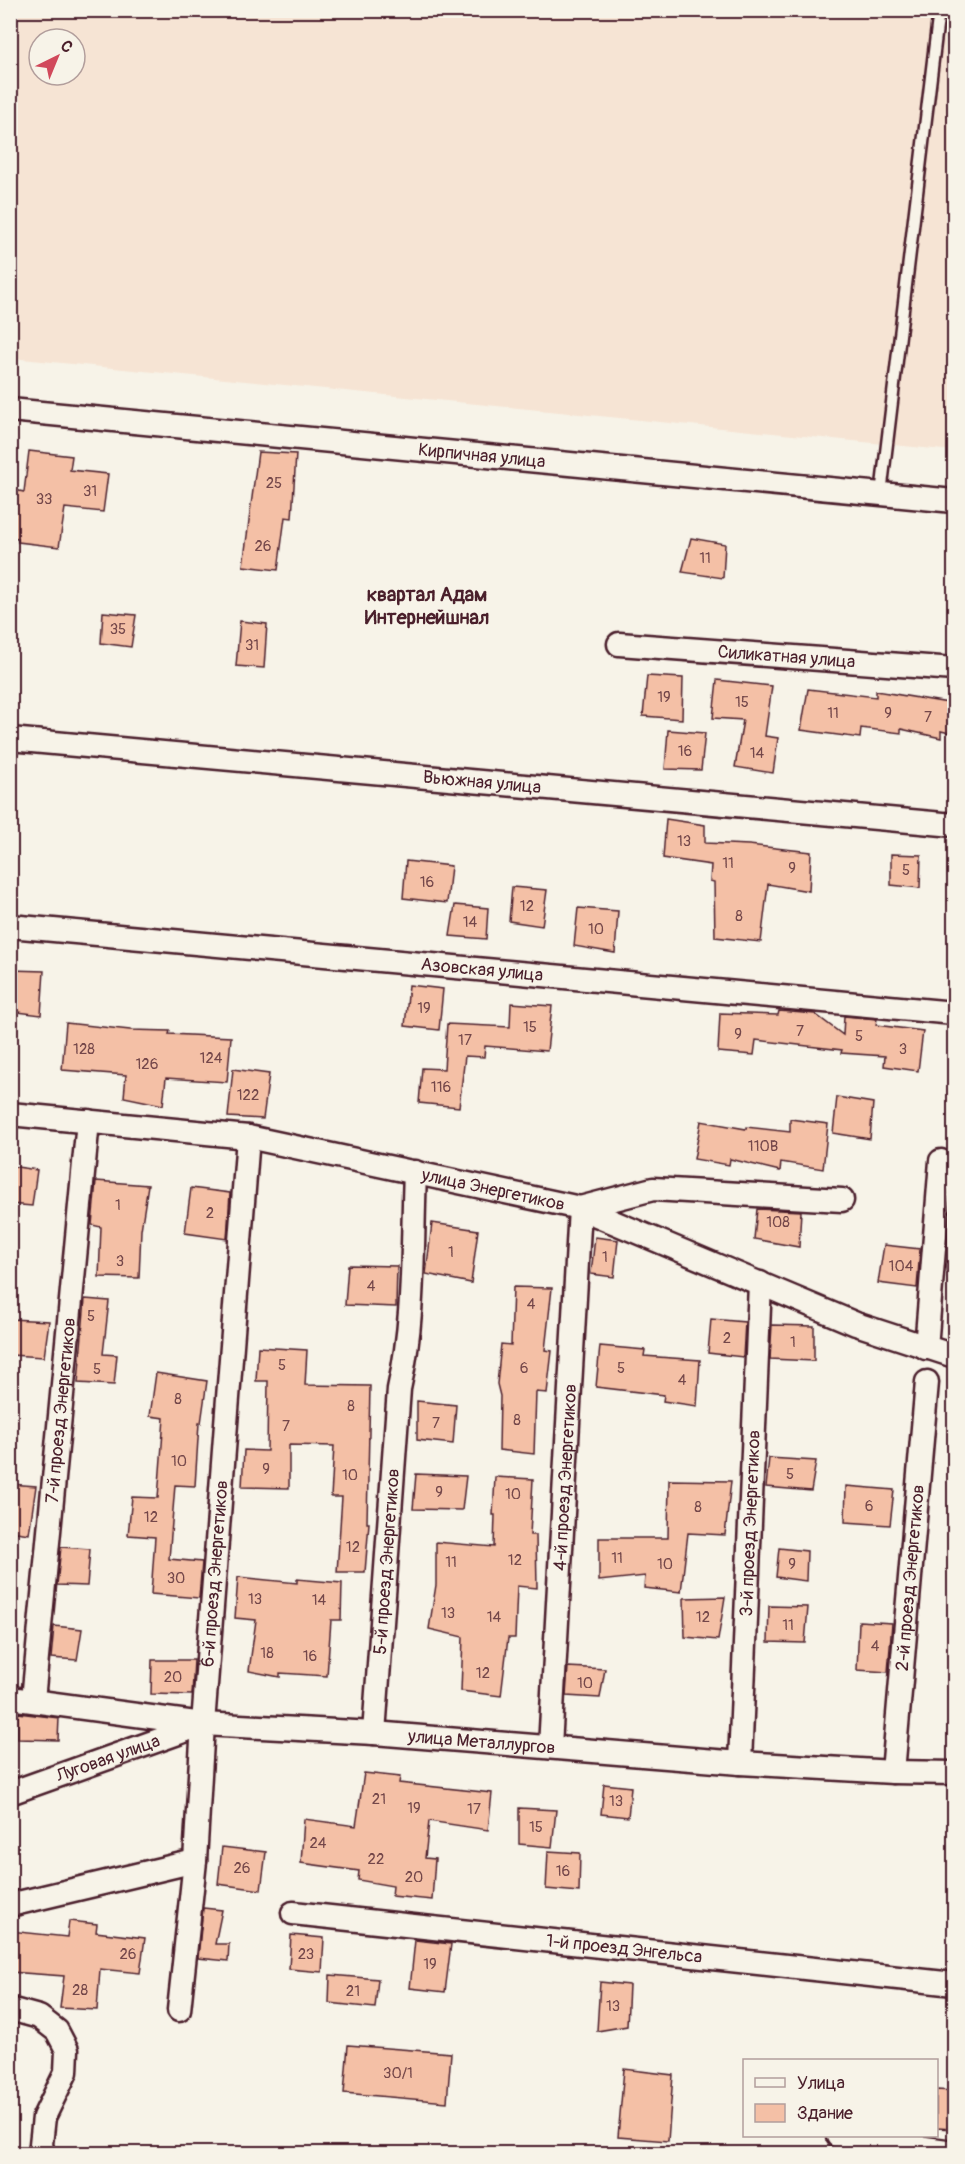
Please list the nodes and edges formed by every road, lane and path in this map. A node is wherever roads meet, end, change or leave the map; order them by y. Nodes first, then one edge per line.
1 (939, 10) edge
2 (10, 411) edge
3 (881, 494) junction
4 (954, 501) edge
5 (620, 644) dead end
6 (954, 669) edge
7 (10, 739) edge
8 (954, 825) edge
9 (10, 926) edge
10 (954, 1013) edge
11 (10, 1114) edge
12 (88, 1121) junction
13 (248, 1137) junction
14 (941, 1161) dead end
15 (415, 1173) junction
16 (842, 1200) dead end
17 (580, 1208) junction
18 (760, 1283) junction
19 (926, 1348) junction
20 (954, 1356) edge
21 (927, 1382) dead end
22 (22, 1699) edge
23 (203, 1724) junction
24 (374, 1733) junction
25 (550, 1747) junction
26 (740, 1762) junction
27 (893, 1772) junction
28 (954, 1773) edge
29 (10, 1792) edge
30 (195, 1861) junction
31 (10, 1905) edge
32 (293, 1913) dead end
33 (954, 1984) edge
34 (10, 2009) edge
35 (179, 2010) dead end
36 (845, 2137) edge
37 (954, 2152) edge
38 (43, 2154) edge

1 - 3 lane
2 - 3 street, Кирпичная улица
3 - 4 street, Кирпичная улица
5 - 6 street, Силикатная улица
7 - 8 street, Вьюжная улица
9 - 10 street, Азовская улица
11 - 12 street, улица Энергетиков
12 - 13 street, улица Энергетиков
12 - 22 street, 7-й проезд Энергетиков
13 - 15 street, улица Энергетиков
13 - 23 street, 6-й проезд Энергетиков
14 - 19 street
15 - 17 street, улица Энергетиков
15 - 24 street, 5-й проезд Энергетиков
16 - 17 street
17 - 18 street, улица Энергетиков
17 - 25 street, 4-й проезд Энергетиков
18 - 19 street, улица Энергетиков
18 - 26 street, 3-й проезд Энергетиков
19 - 20 street, улица Энергетиков
21 - 27 street, 2-й проезд Энергетиков
22 - 23 street, улица Металлургов
23 - 24 street, улица Металлургов
23 - 29 street, Луговая улица
23 - 30 street, 6-й проезд Энергетиков
24 - 25 street, улица Металлургов
25 - 26 street, улица Металлургов
26 - 27 street, улица Металлургов
27 - 28 street, улица Металлургов
30 - 31 street
30 - 35 street, 6-й проезд Энергетиков
32 - 33 street, 1-й проезд Энгельса
34 - 38 street
36 - 37 street

